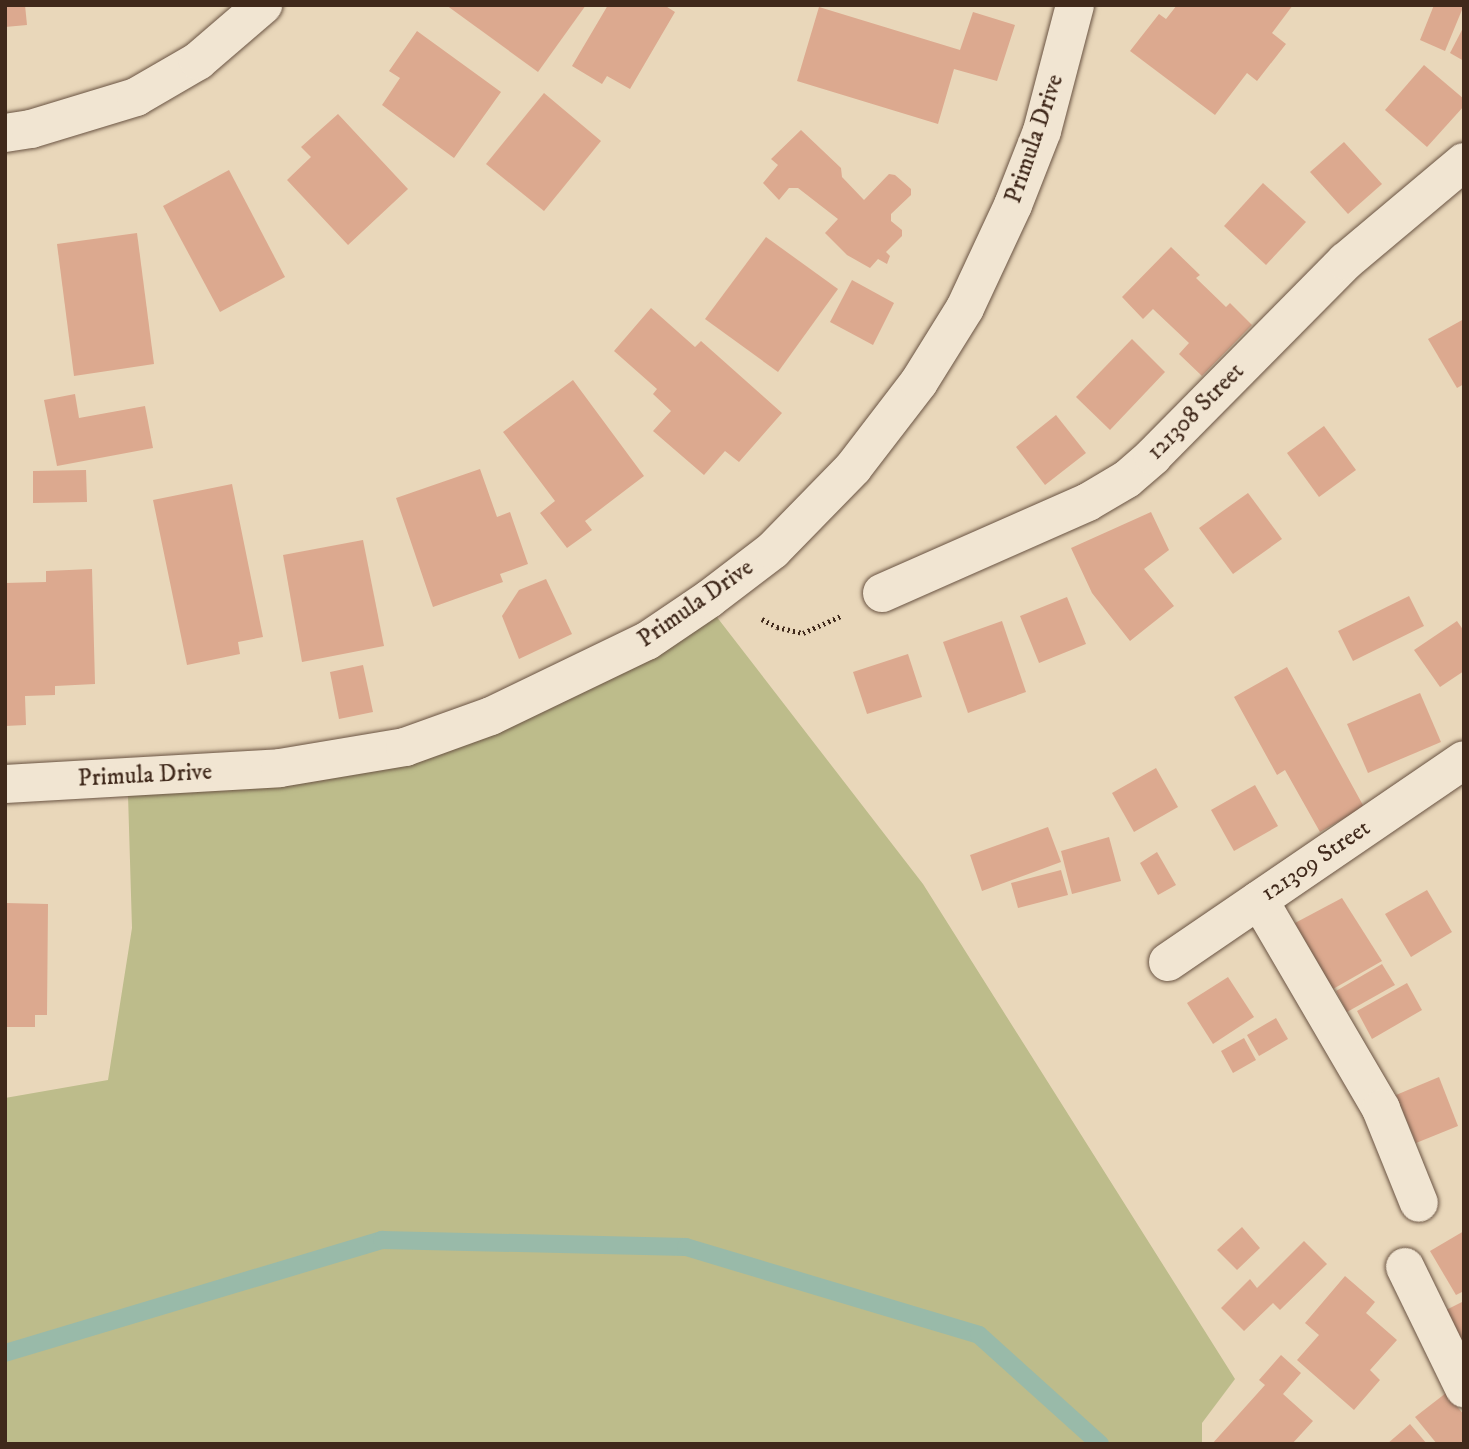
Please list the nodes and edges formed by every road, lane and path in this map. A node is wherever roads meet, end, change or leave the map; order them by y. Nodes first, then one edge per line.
1 (263, 5) edge
2 (1075, 5) edge
3 (5, 133) edge
4 (1464, 162) edge
5 (882, 593) joint
6 (709, 599) junction
7 (1464, 760) edge
8 (5, 784) edge
9 (1259, 900) junction
10 (1168, 962) dead end
11 (1419, 1203) dead end
12 (1405, 1267) dead end
13 (1464, 1388) edge

1 - 3 street
2 - 6 street, Primula Drive
4 - 5 street, 121308 Street
5 - 6 path
6 - 8 street, Primula Drive
7 - 9 street, 121309 Street
9 - 10 street, 121309 Street
9 - 11 street
12 - 13 street

